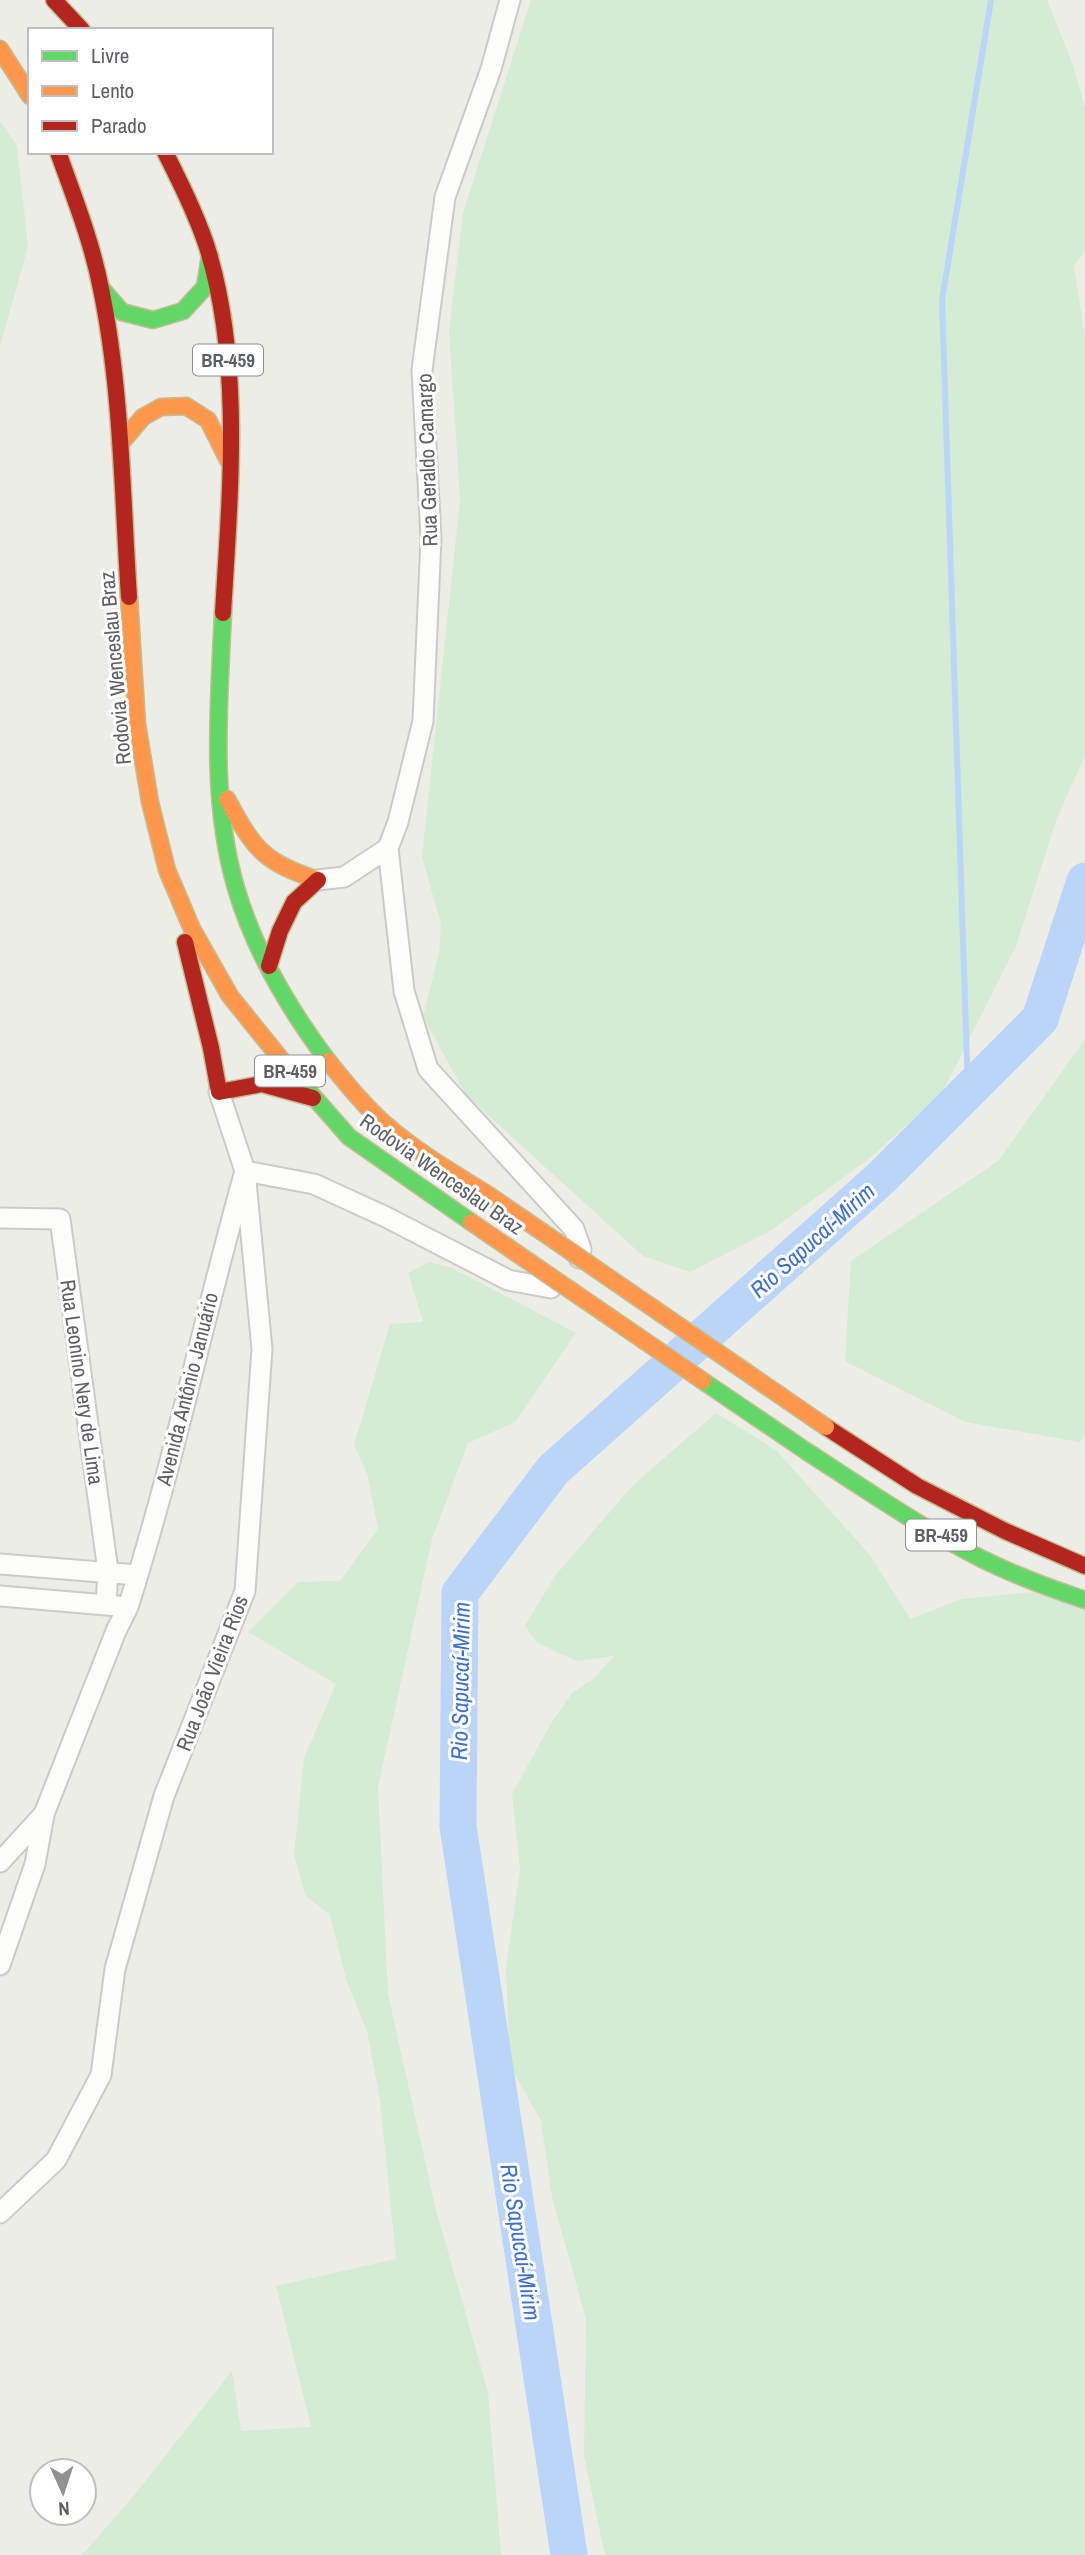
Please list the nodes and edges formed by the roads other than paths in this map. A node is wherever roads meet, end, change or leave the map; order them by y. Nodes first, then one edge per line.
1 (54, 0) edge
2 (510, 0) edge
3 (80, 28) edge
4 (0, 49) edge
5 (28, 93) edge
6 (59, 154) edge
7 (166, 154) edge
8 (210, 256) junction
9 (101, 288) junction
10 (120, 444) junction
11 (230, 464) junction
12 (220, 786) junction
13 (388, 848) junction
14 (167, 870) junction
15 (318, 880) junction
16 (269, 966) junction
17 (219, 1092) junction
18 (313, 1098) junction
19 (245, 1171) junction
20 (0, 1218) edge
21 (0, 1564) edge
22 (1085, 1566) edge
23 (108, 1571) junction
24 (138, 1575) junction
25 (0, 1596) edge
26 (1085, 1600) edge
27 (106, 1604) junction
28 (128, 1607) junction
29 (44, 1814) junction
30 (0, 1862) edge
31 (0, 1965) edge
32 (0, 2213) edge

1 - 3 highway
2 - 13 street, Rua Geraldo Camargo
4 - 5 highway
6 - 9 highway, Rodovia Wenceslau Braz / BR-459
7 - 8 highway, Rodovia Wenceslau Braz / BR-459
8 - 9 highway
8 - 11 highway, Rodovia Wenceslau Braz / BR-459
9 - 10 highway, Rodovia Wenceslau Braz / BR-459
10 - 11 highway
10 - 14 highway, Rodovia Wenceslau Braz / BR-459
11 - 12 highway, Rodovia Wenceslau Braz / BR-459
12 - 15 highway, BR-459
12 - 16 highway, Rodovia Wenceslau Braz / BR-459
13 - 15 street
13 - 19 street
14 - 17 highway
14 - 18 highway, Rodovia Wenceslau Braz / BR-459
15 - 16 highway
16 - 22 highway, Rodovia Wenceslau Braz / BR-459, bridge
17 - 18 highway
17 - 19 street, Rua João Vieira Rios
18 - 26 highway, Rodovia Wenceslau Braz / BR-459, bridge
19 - 24 street, Avenida Antônio Januário
19 - 32 street, Rua João Vieira Rios
20 - 23 street, Rua Leonino Nery de Lima
21 - 23 street
23 - 24 street
23 - 27 street, Rua Leonino Nery de Lima
24 - 28 street, Avenida Antônio Januário
25 - 27 street
27 - 28 street
28 - 29 street, Avenida Antônio Januário
29 - 30 street
29 - 31 street

